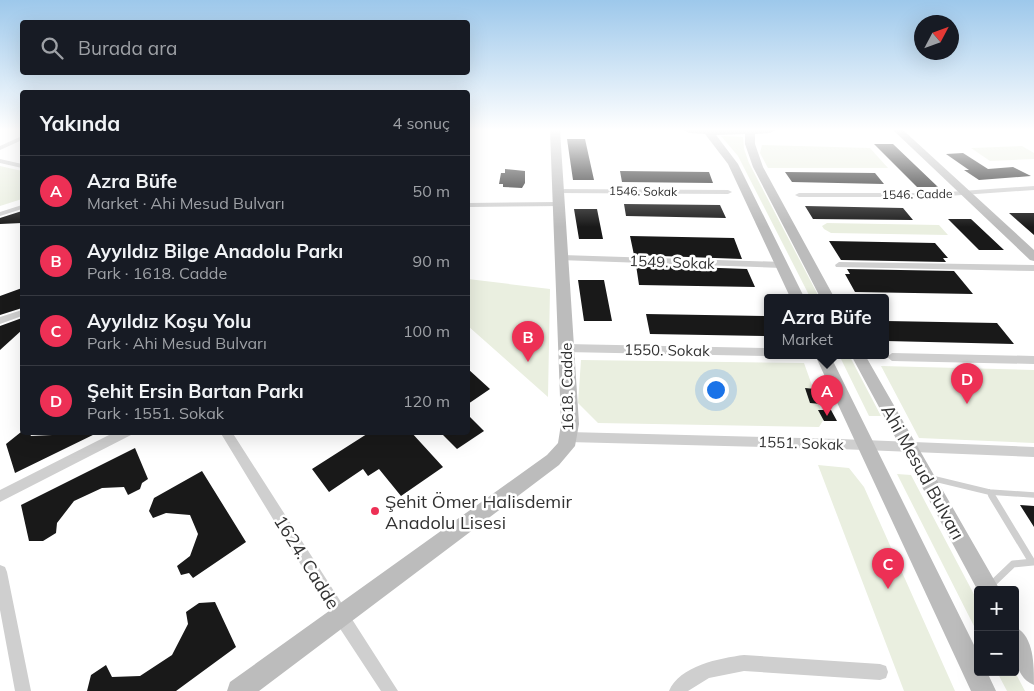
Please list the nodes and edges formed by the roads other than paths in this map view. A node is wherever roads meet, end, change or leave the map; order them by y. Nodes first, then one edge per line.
1 (5, 162) edge
2 (556, 162) edge
3 (732, 162) edge
4 (756, 162) edge
5 (933, 162) edge
6 (20, 166) edge
7 (1034, 188) edge
8 (728, 192) dead end
9 (966, 193) junction
10 (799, 195) dead end
11 (558, 197) junction
12 (470, 204) edge
13 (20, 208) edge
14 (0, 214) edge
15 (1034, 257) edge
16 (562, 258) junction
17 (782, 265) junction
18 (839, 265) dead end
19 (1034, 268) edge
20 (796, 294) edge
21 (825, 294) edge
22 (20, 313) edge
23 (0, 321) edge
24 (566, 348) junction
25 (764, 352) edge
26 (892, 357) dead end
27 (824, 359) edge
28 (860, 359) edge
29 (1034, 360) edge
30 (122, 435) edge
31 (228, 435) edge
32 (568, 437) junction
33 (865, 445) junction
34 (909, 447) junction
35 (1034, 452) edge
36 (926, 477) junction
37 (989, 492) junction
38 (0, 496) edge
39 (1034, 496) edge
40 (1033, 562) edge
41 (0, 572) edge
42 (986, 586) edge
43 (991, 586) edge
44 (340, 616) junction
45 (1019, 645) edge
46 (880, 672) dead end
47 (1034, 673) edge
48 (23, 691) edge
49 (239, 691) edge
50 (390, 691) edge
51 (677, 691) edge
52 (984, 691) edge

1 - 6 street
2 - 11 main road, 1618. Cadde
3 - 17 main road
4 - 21 main road
5 - 9 main road
7 - 9 street, 1546. Cadde
8 - 11 street, 1546. Sokak
9 - 10 street, 1546. Cadde
9 - 15 main road
11 - 12 street, 1546. Sokak
11 - 16 main road, 1618. Cadde
13 - 14 street
16 - 17 street, 1549. Sokak
16 - 24 main road, 1618. Cadde
17 - 20 main road
18 - 19 street
22 - 23 street
24 - 25 street, 1550. Sokak
24 - 32 main road, 1618. Cadde
26 - 29 street
27 - 33 main road
28 - 34 main road, Ahi Mesud Bulvarı
30 - 38 street
31 - 44 street, 1624. Cadde
32 - 33 street, 1551. Sokak
32 - 44 main road, 1618. Cadde
33 - 34 street, 1551. Sokak
33 - 52 main road
34 - 35 street, 1551. Sokak
34 - 36 main road, Ahi Mesud Bulvarı
36 - 37 lane
36 - 42 main road, Ahi Mesud Bulvarı
37 - 39 lane
37 - 40 lane
40 - 43 lane
41 - 48 street
44 - 49 main road, 1618. Cadde
44 - 50 street, 1624. Cadde
45 - 47 main road
46 - 51 street

